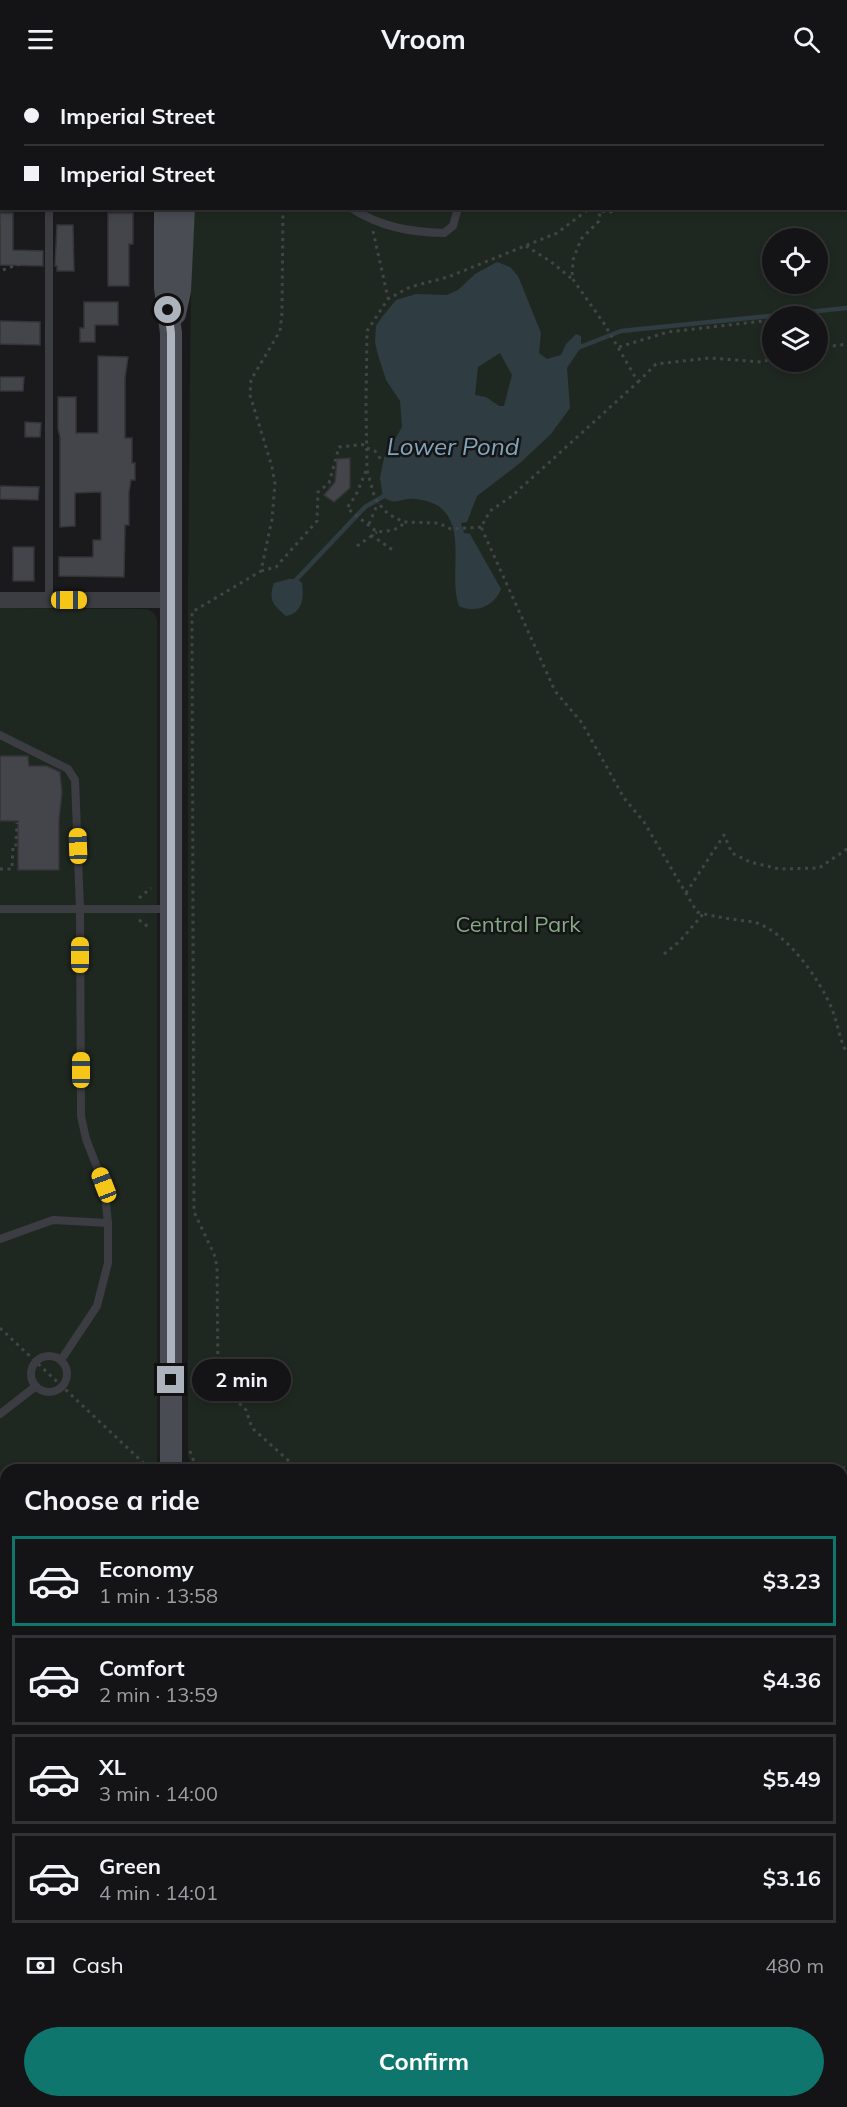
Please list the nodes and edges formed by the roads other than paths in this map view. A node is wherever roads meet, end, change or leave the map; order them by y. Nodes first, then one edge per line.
1 (49, 210) edge
2 (165, 210) edge
3 (184, 210) edge
4 (354, 210) edge
5 (457, 210) edge
6 (171, 333) junction
7 (0, 600) edge
8 (49, 600) junction
9 (171, 600) junction
10 (0, 735) edge
11 (0, 909) edge
12 (80, 909) junction
13 (171, 909) junction
14 (108, 1223) junction
15 (0, 1239) edge
16 (61, 1360) junction
17 (36, 1386) junction
18 (0, 1414) edge
19 (171, 1464) edge

1 - 8 lane
2 - 6 main road
3 - 6 main road
4 - 5 lane
6 - 9 main road
7 - 8 street
8 - 9 street
9 - 13 main road
10 - 12 lane
11 - 12 lane
12 - 13 lane
12 - 14 lane
13 - 19 main road
14 - 15 lane
14 - 16 lane
16 - 17 lane
16 - 17 lane
17 - 18 lane

